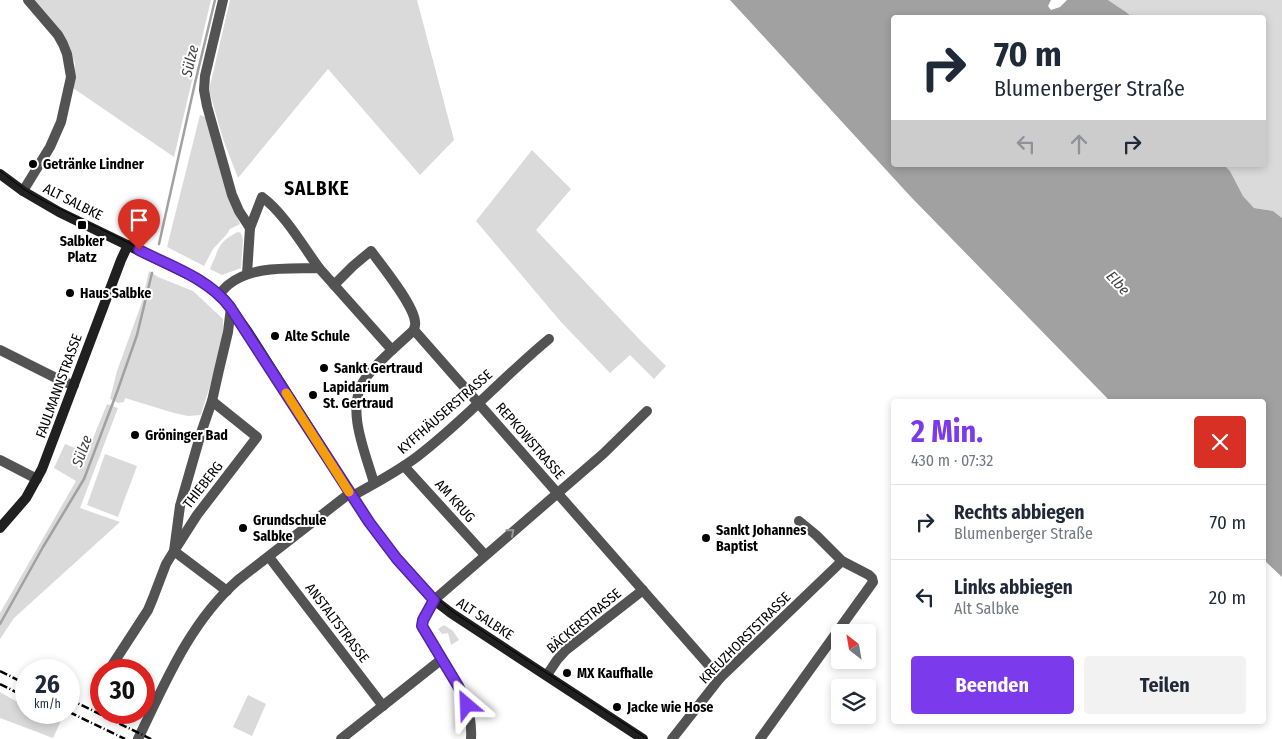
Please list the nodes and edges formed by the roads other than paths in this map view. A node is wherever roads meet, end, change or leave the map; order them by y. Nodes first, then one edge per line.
1 (28, 0) edge
2 (223, 0) edge
3 (0, 174) edge
4 (23, 191) junction
5 (250, 228) junction
6 (128, 245) junction
7 (319, 268) junction
8 (247, 274) junction
9 (334, 285) junction
10 (219, 294) junction
11 (230, 307) junction
12 (414, 330) junction
13 (549, 339) dead end
14 (0, 350) edge
15 (392, 350) junction
16 (74, 385) junction
17 (212, 401) junction
18 (479, 403) junction
19 (647, 411) dead end
20 (0, 460) edge
21 (404, 466) junction
22 (37, 479) junction
23 (374, 483) junction
24 (557, 493) junction
25 (351, 494) junction
26 (799, 521) dead end
27 (0, 528) edge
28 (174, 551) junction
29 (485, 555) junction
30 (269, 557) junction
31 (842, 561) junction
32 (227, 590) junction
33 (643, 590) junction
34 (434, 600) junction
35 (116, 659) edge
36 (442, 659) junction
37 (547, 676) junction
38 (720, 678) junction
39 (383, 706) junction
40 (138, 739) edge
41 (341, 739) edge
42 (471, 739) edge
43 (643, 739) edge
44 (672, 739) edge
45 (760, 739) edge

1 - 4 street
2 - 5 street
3 - 4 main road, ALT SALBKE
4 - 6 main road, ALT SALBKE
5 - 7 street
5 - 8 street
6 - 10 main road, ALT SALBKE
6 - 16 main road, FAULMANNSTRASSE
7 - 8 street
7 - 9 street
8 - 10 street
9 - 12 street, REPKOWSTRASSE
9 - 15 street
10 - 11 main road, ALT SALBKE
11 - 17 street
11 - 25 main road, ALT SALBKE
12 - 15 street
12 - 18 street, REPKOWSTRASSE
13 - 18 street, KYFFHÄUSERSTRASSE
14 - 16 street
15 - 23 street
16 - 22 main road, FAULMANNSTRASSE
17 - 28 street
17 - 28 street, THIEBERG
18 - 21 street, KYFFHÄUSERSTRASSE
18 - 24 street, REPKOWSTRASSE
19 - 24 street
20 - 22 street
21 - 23 street, KYFFHÄUSERSTRASSE
21 - 29 street, AM KRUG
22 - 27 main road, FAULMANNSTRASSE
23 - 25 street, KYFFHÄUSERSTRASSE
29 -> 24 street
24 - 33 street, REPKOWSTRASSE
25 - 30 street, KYFFHÄUSERSTRASSE
25 - 34 main road, ALT SALBKE
26 - 31 street
28 - 32 street
28 - 35 street
29 - 34 street
30 - 32 street, KYFFHÄUSERSTRASSE
30 - 39 street, ANSTALTSTRASSE
31 - 38 street, KREUZHORSTSTRASSE
31 - 45 street
32 - 40 street, KYFFHÄUSERSTRASSE
33 - 37 street, BÄCKERSTRASSE
33 - 38 street, REPKOWSTRASSE
34 - 36 street
34 - 37 main road, ALT SALBKE
36 - 39 street
36 - 42 street
37 - 43 main road, ALT SALBKE
38 - 44 street, KREUZHORSTSTRASSE
39 - 41 street

